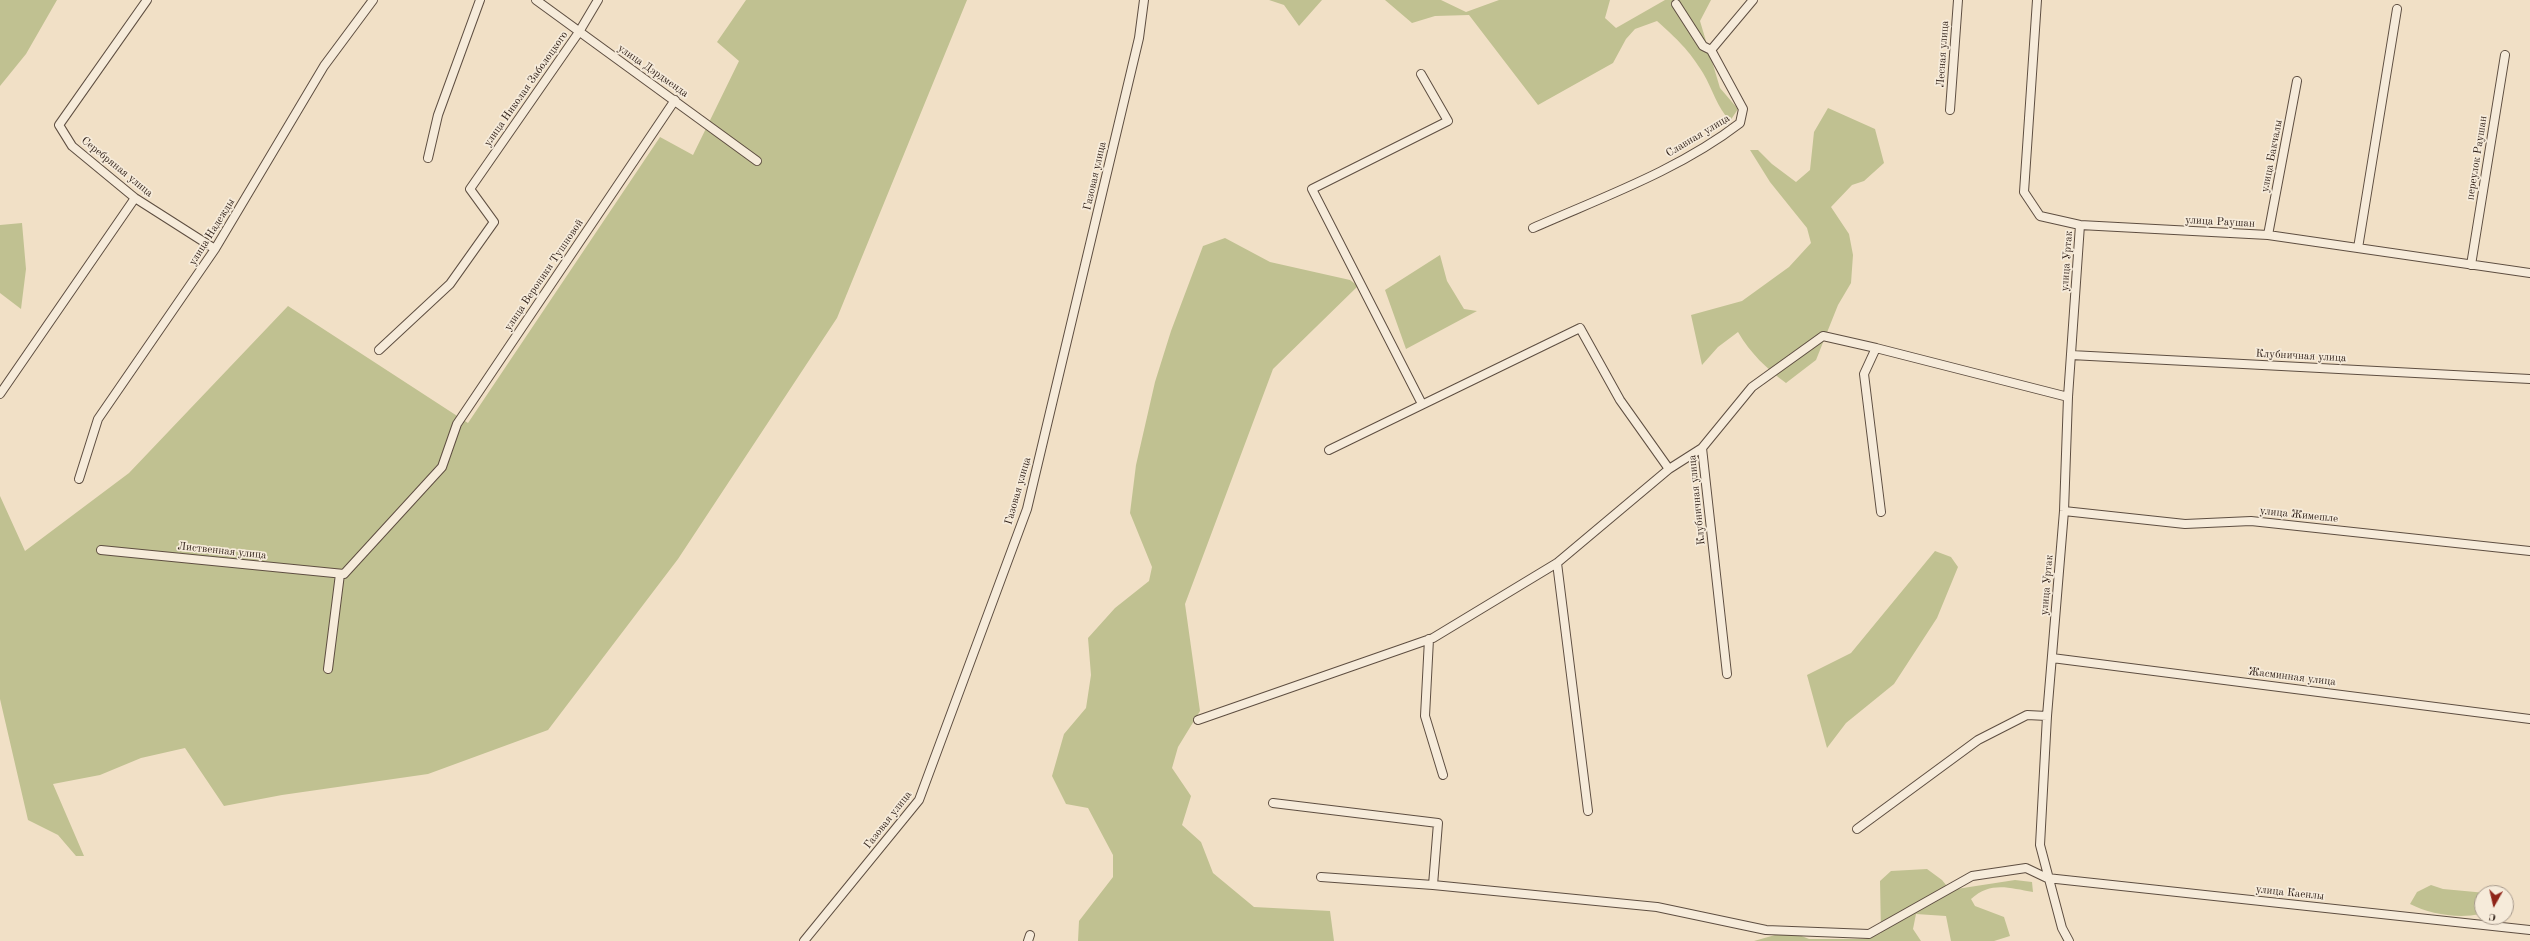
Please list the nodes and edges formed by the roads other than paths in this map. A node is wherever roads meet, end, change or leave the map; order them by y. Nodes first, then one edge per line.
1 (147, 0) edge
2 (373, 0) edge
3 (480, 0) edge
4 (536, 0) edge
5 (598, 0) edge
6 (1144, 0) edge
7 (1753, 0) edge
8 (1958, 0) edge
9 (2038, 0) edge
10 (1676, 4) dead end
11 (2397, 9) dead end
12 (579, 32) junction
13 (1711, 50) junction
14 (2505, 55) dead end
15 (1421, 74) dead end
16 (2297, 80) dead end
17 (675, 100) junction
18 (1950, 110) dead end
19 (428, 158) dead end
20 (757, 162) dead end
21 (135, 198) junction
22 (2080, 226) junction
23 (1533, 228) dead end
24 (2268, 235) junction
25 (2358, 248) junction
26 (215, 249) junction
27 (2471, 265) junction
28 (2530, 272) edge
29 (1876, 348) junction
30 (379, 350) dead end
31 (2071, 355) junction
32 (2530, 379) edge
33 (0, 394) edge
34 (2068, 397) junction
35 (1422, 404) junction
36 (1702, 448) junction
37 (1329, 450) dead end
38 (1669, 469) junction
39 (79, 479) dead end
40 (2064, 511) junction
41 (1881, 512) dead end
42 (101, 550) dead end
43 (2530, 551) edge
44 (1557, 563) junction
45 (340, 574) junction
46 (1430, 639) junction
47 (2052, 658) junction
48 (328, 669) dead end
49 (1727, 674) dead end
50 (2047, 716) junction
51 (2530, 719) edge
52 (1198, 720) dead end
53 (1443, 776) dead end
54 (1273, 804) dead end
55 (1588, 811) dead end
56 (1857, 829) dead end
57 (1321, 877) dead end
58 (2047, 878) junction
59 (1433, 885) junction
60 (2530, 930) edge
61 (804, 941) edge
62 (2069, 941) edge

1 - 21 street, Серебряная улица
2 - 26 street, улица Надежды
3 - 19 street
4 - 12 street, улица Дэрдменда
5 - 12 street, улица Николая Заболоцкого
6 - 61 street, Газовая улица
7 - 13 street
8 - 18 street, Лесная улица
9 - 22 street, улица Раушан
10 - 13 street, Славная улица
11 - 25 street
12 - 17 street, улица Дэрдменда
12 - 30 street, улица Николая Заболоцкого
13 - 23 street, Славная улица
14 - 27 street, переулок Раушан
15 - 35 street
16 - 24 street, улица Бакчалы
17 - 20 street, улица Дэрдменда
17 - 45 street, улица Вероники Тушновой
21 - 26 street, Серебряная улица
21 - 33 street
22 - 24 street, улица Раушан
22 - 31 street, улица Уртак
24 - 25 street, улица Раушан
25 - 27 street, улица Раушан
26 - 39 street, улица Надежды
27 - 28 street, улица Раушан
29 - 34 street, Клубничная улица
29 - 36 street, Клубничная улица
29 - 41 street
31 - 32 street, Клубничная улица
31 - 34 street, улица Уртак
34 - 40 street, улица Уртак
35 - 37 street
35 - 38 street
36 - 38 street
36 - 49 street, Клубничная улица
38 - 44 street
40 - 43 street, улица Жимешле
40 - 47 street, улица Уртак
42 - 45 street, Лиственная улица
44 - 46 street
44 - 55 street
45 - 48 street
46 - 52 street
46 - 53 street
47 - 50 street, улица Уртак
47 - 51 street, Жасминная улица
50 - 56 street
50 - 58 street, улица Уртак
54 - 59 street
57 - 59 street, улица Каенлы
58 - 59 street, улица Каенлы
58 - 60 street, улица Каенлы
58 - 62 street, улица Уртак

